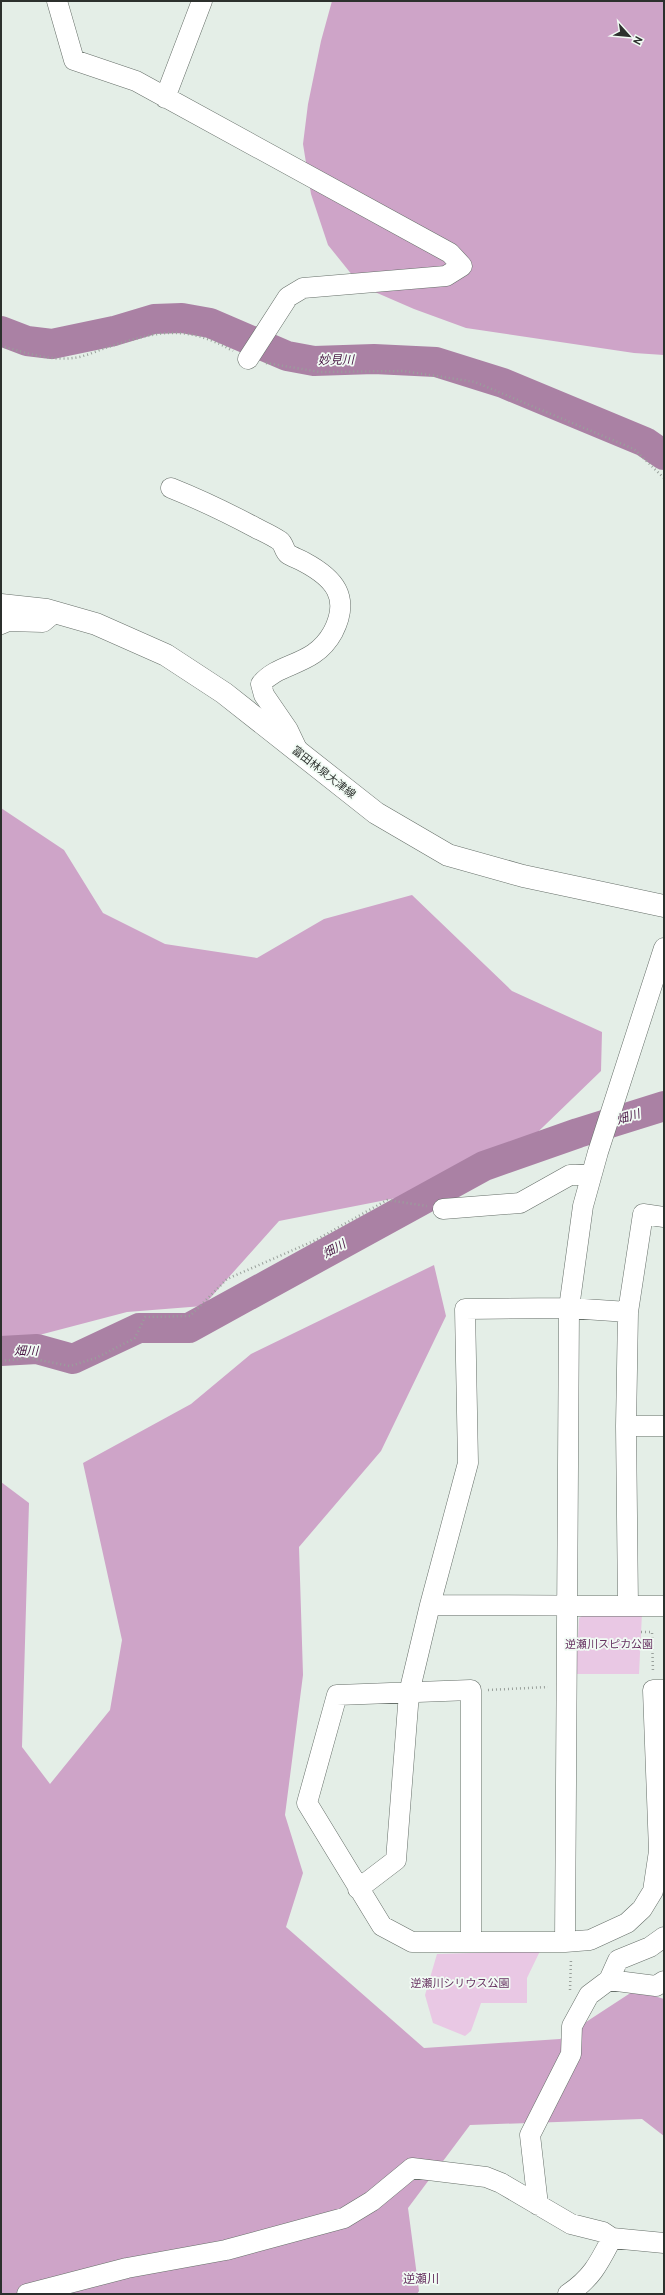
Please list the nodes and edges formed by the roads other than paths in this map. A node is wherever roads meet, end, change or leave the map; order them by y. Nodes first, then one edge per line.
1 (57, 1) edge
2 (202, 1) edge
3 (165, 98) junction
4 (248, 359) road end
5 (171, 488) dead end
6 (1, 604) edge
7 (55, 612) junction
8 (1, 624) edge
9 (298, 751) junction
10 (664, 906) edge
11 (664, 948) edge
12 (592, 1174) junction
13 (444, 1209) road end
14 (664, 1217) edge
15 (569, 1308) junction
16 (628, 1312) junction
17 (626, 1426) junction
18 (664, 1426) edge
19 (430, 1605) junction
20 (567, 1606) junction
21 (628, 1606) junction
22 (664, 1606) edge
23 (658, 1683) edge
24 (409, 1693) junction
25 (661, 1820) edge
26 (358, 1889) junction
27 (664, 1937) edge
28 (471, 1941) junction
29 (568, 1948) junction
30 (609, 1980) junction
31 (664, 1981) edge
32 (538, 2205) junction
33 (612, 2238) junction
34 (664, 2243) edge
35 (27, 2294) edge
36 (568, 2294) edge

1 - 3 street
2 - 3 street
3 - 4 street
5 - 9 street
6 - 7 main road, 富田林泉大津線
7 - 8 street
7 - 9 main road, 富田林泉大津線
9 - 10 main road, 富田林泉大津線
11 - 12 street
12 - 13 street
12 - 15 street
14 - 16 street
15 - 16 street
15 - 19 street
15 - 20 street
16 - 17 street
17 - 18 street
17 - 21 street
19 - 20 street
19 - 24 street
20 - 21 street
20 - 29 street
21 - 22 street
23 - 25 street
24 - 26 street
24 - 26 street
24 - 28 street
25 - 29 street
26 - 28 street
27 - 30 street
28 - 29 street
30 - 31 street
30 - 32 street
32 - 33 street
32 - 35 street
33 - 34 street
33 - 36 street

